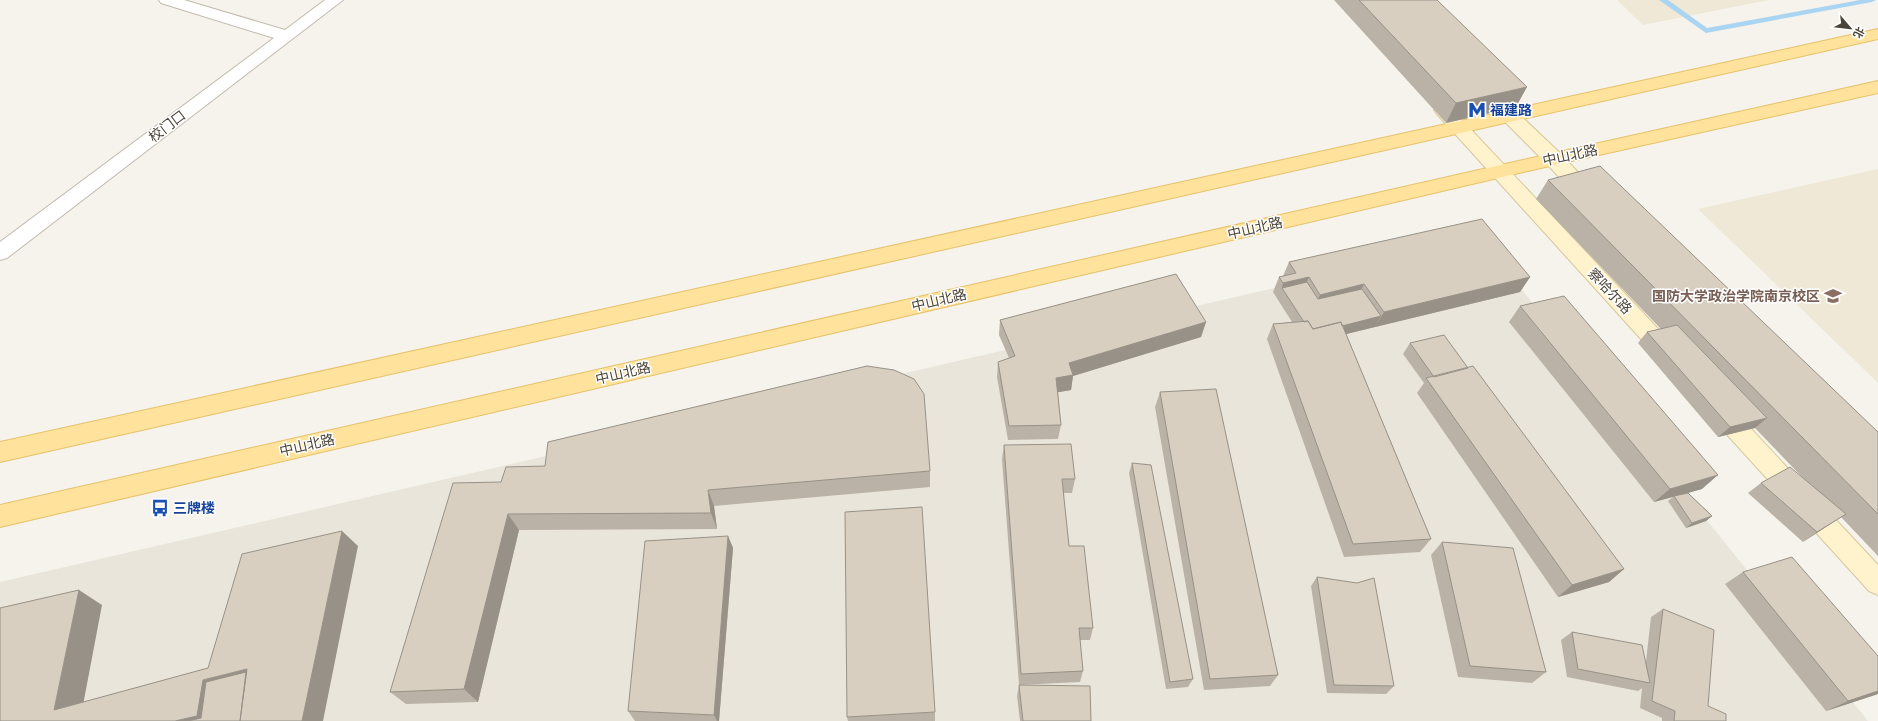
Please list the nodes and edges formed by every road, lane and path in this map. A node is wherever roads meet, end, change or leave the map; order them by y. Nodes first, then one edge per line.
1 (167, 0) edge
2 (335, 0) edge
3 (1878, 34) edge
4 (287, 36) junction
5 (1470, 78) edge
6 (1878, 87) edge
7 (1432, 99) edge
8 (1508, 116) junction
9 (1459, 128) junction
10 (1554, 159) junction
11 (1500, 171) junction
12 (1601, 210) edge
13 (0, 253) edge
14 (1684, 372) edge
15 (1705, 395) edge
16 (0, 452) edge
17 (0, 516) edge
18 (1878, 583) edge

1 - 4 street
2 - 4 street, 校门口
3 - 8 main road
4 - 13 street, 校门口
5 - 8 main road
6 - 10 main road, 中山北路
7 - 9 main road, 察哈尔路
8 - 9 main road
8 - 10 main road
9 - 11 main road, 察哈尔路
9 - 16 main road
10 - 11 main road, 中山北路
10 - 12 main road
11 - 14 main road, 察哈尔路
11 - 17 main road, 中山北路
15 - 18 main road

